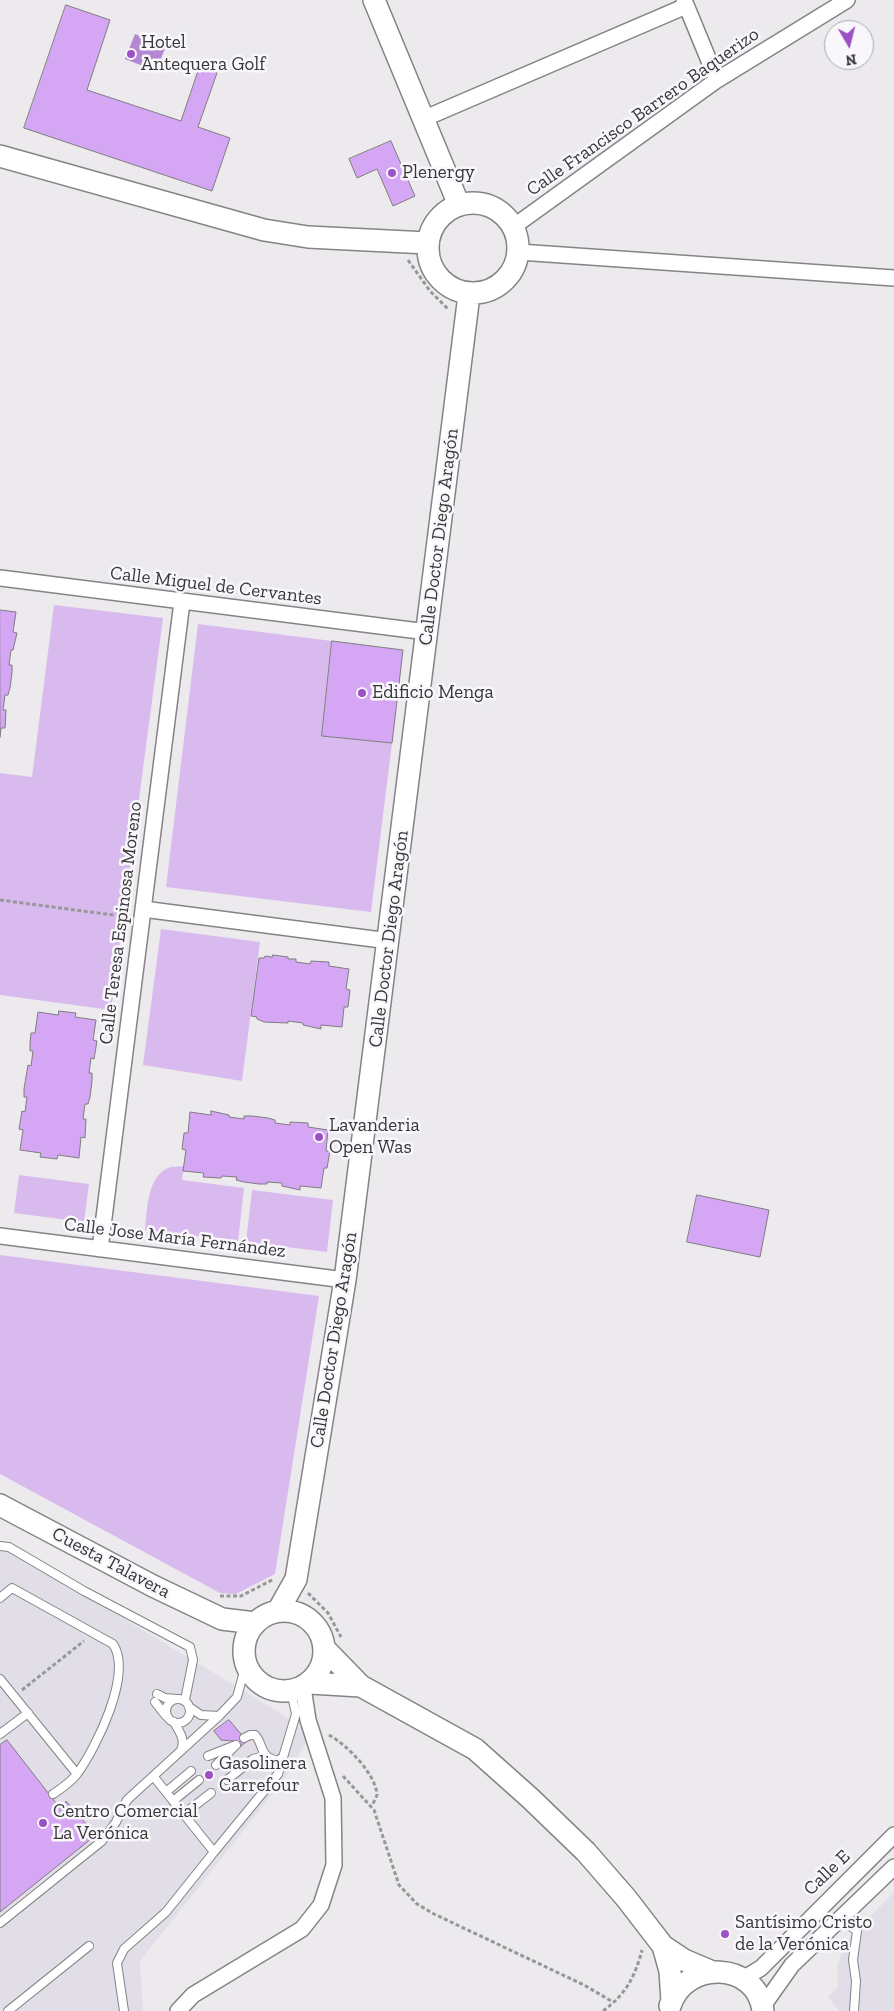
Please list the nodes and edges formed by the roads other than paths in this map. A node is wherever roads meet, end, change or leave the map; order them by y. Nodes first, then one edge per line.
1 (374, 0) edge
2 (847, 0) edge
3 (685, 3) edge
4 (717, 80) junction
5 (423, 119) junction
6 (0, 156) edge
7 (459, 205) junction
8 (514, 227) junction
9 (427, 243) junction
10 (519, 252) junction
11 (894, 278) edge
12 (469, 294) junction
13 (0, 578) edge
14 (182, 602) junction
15 (428, 632) junction
16 (143, 909) junction
17 (389, 941) junction
18 (0, 1236) edge
19 (100, 1249) junction
20 (346, 1280) junction
21 (1, 1506) edge
22 (0, 1546) edge
23 (296, 1580) junction
24 (0, 1598) edge
25 (278, 1611) junction
26 (304, 1616) junction
27 (222, 1619) junction
28 (255, 1623) junction
29 (325, 1649) junction
30 (245, 1655) junction
31 (0, 1679) edge
32 (361, 1686) junction
33 (301, 1687) junction
34 (184, 1702) junction
35 (28, 1713) junction
36 (166, 1716) junction
37 (219, 1716) junction
38 (174, 1722) junction
39 (0, 1734) edge
40 (244, 1738) dead end
41 (180, 1752) junction
42 (208, 1756) dead end
43 (283, 1757) junction
44 (270, 1758) junction
45 (216, 1765) dead end
46 (191, 1771) dead end
47 (77, 1774) junction
48 (154, 1776) junction
49 (199, 1780) dead end
50 (227, 1780) dead end
51 (166, 1792) junction
52 (211, 1793) dead end
53 (53, 1794) dead end
54 (173, 1801) junction
55 (184, 1814) junction
56 (894, 1835) edge
57 (214, 1852) junction
58 (894, 1867) edge
59 (841, 1919) junction
60 (0, 1923) edge
61 (89, 1946) dead end
62 (652, 1948) junction
63 (710, 1971) junction
64 (743, 1979) junction
65 (670, 2006) edge
66 (763, 2008) edge
67 (8, 2011) edge
68 (124, 2011) edge
69 (178, 2011) edge
70 (854, 2011) edge

1 - 5 street
2 - 4 street, Calle Francisco Barrero Baquerizo
3 - 4 street
3 - 5 street
4 - 8 street, Calle Francisco Barrero Baquerizo
5 - 7 street
6 - 9 street
7 - 8 street
7 - 9 street
8 - 10 street
9 - 12 street
10 - 11 street
10 - 12 street
12 - 15 street, Calle Doctor Diego Aragón
13 - 14 street, Calle Miguel de Cervantes
14 - 15 street, Calle Miguel de Cervantes
14 - 16 street, Calle Teresa Espinosa Moreno
15 - 17 street, Calle Doctor Diego Aragón
16 - 17 street
16 - 19 street, Calle Teresa Espinosa Moreno
17 - 20 street, Calle Doctor Diego Aragón
18 - 19 street, Calle Jose María Fernández
19 - 20 street, Calle Jose María Fernández
20 - 23 street, Calle Doctor Diego Aragón
21 - 27 street, Cuesta Talavera
22 - 34 lane
23 - 25 street, Calle Doctor Diego Aragón
23 - 26 street, Calle Doctor Diego Aragón
24 - 47 lane
25 - 26 street
25 - 28 street
26 - 29 street
27 - 28 street, Cuesta Talavera
27 - 30 street, Cuesta Talavera
28 - 30 street
29 - 32 street
29 - 33 street
30 - 33 street
30 - 37 lane
31 - 35 lane
32 - 33 street
32 - 62 street
33 - 43 lane
33 - 69 street
34 - 36 lane
34 - 36 lane
34 - 37 lane
34 - 38 lane
35 - 39 lane
35 - 47 lane
36 - 38 lane
37 - 41 lane
38 - 41 lane
40 - 44 lane
41 - 48 lane
42 - 45 lane
43 - 44 lane
43 - 57 lane
44 - 50 lane
46 - 51 lane
47 - 53 lane
48 - 51 lane
48 - 60 lane
49 - 54 lane
51 - 54 lane
52 - 55 lane
54 - 55 lane
55 - 57 lane
56 - 64 street, Calle E
57 - 68 lane
58 - 59 street
59 - 66 street
59 - 70 lane
61 - 67 lane
62 - 63 street
62 - 65 street
63 - 64 street
63 - 65 street
64 - 66 street

